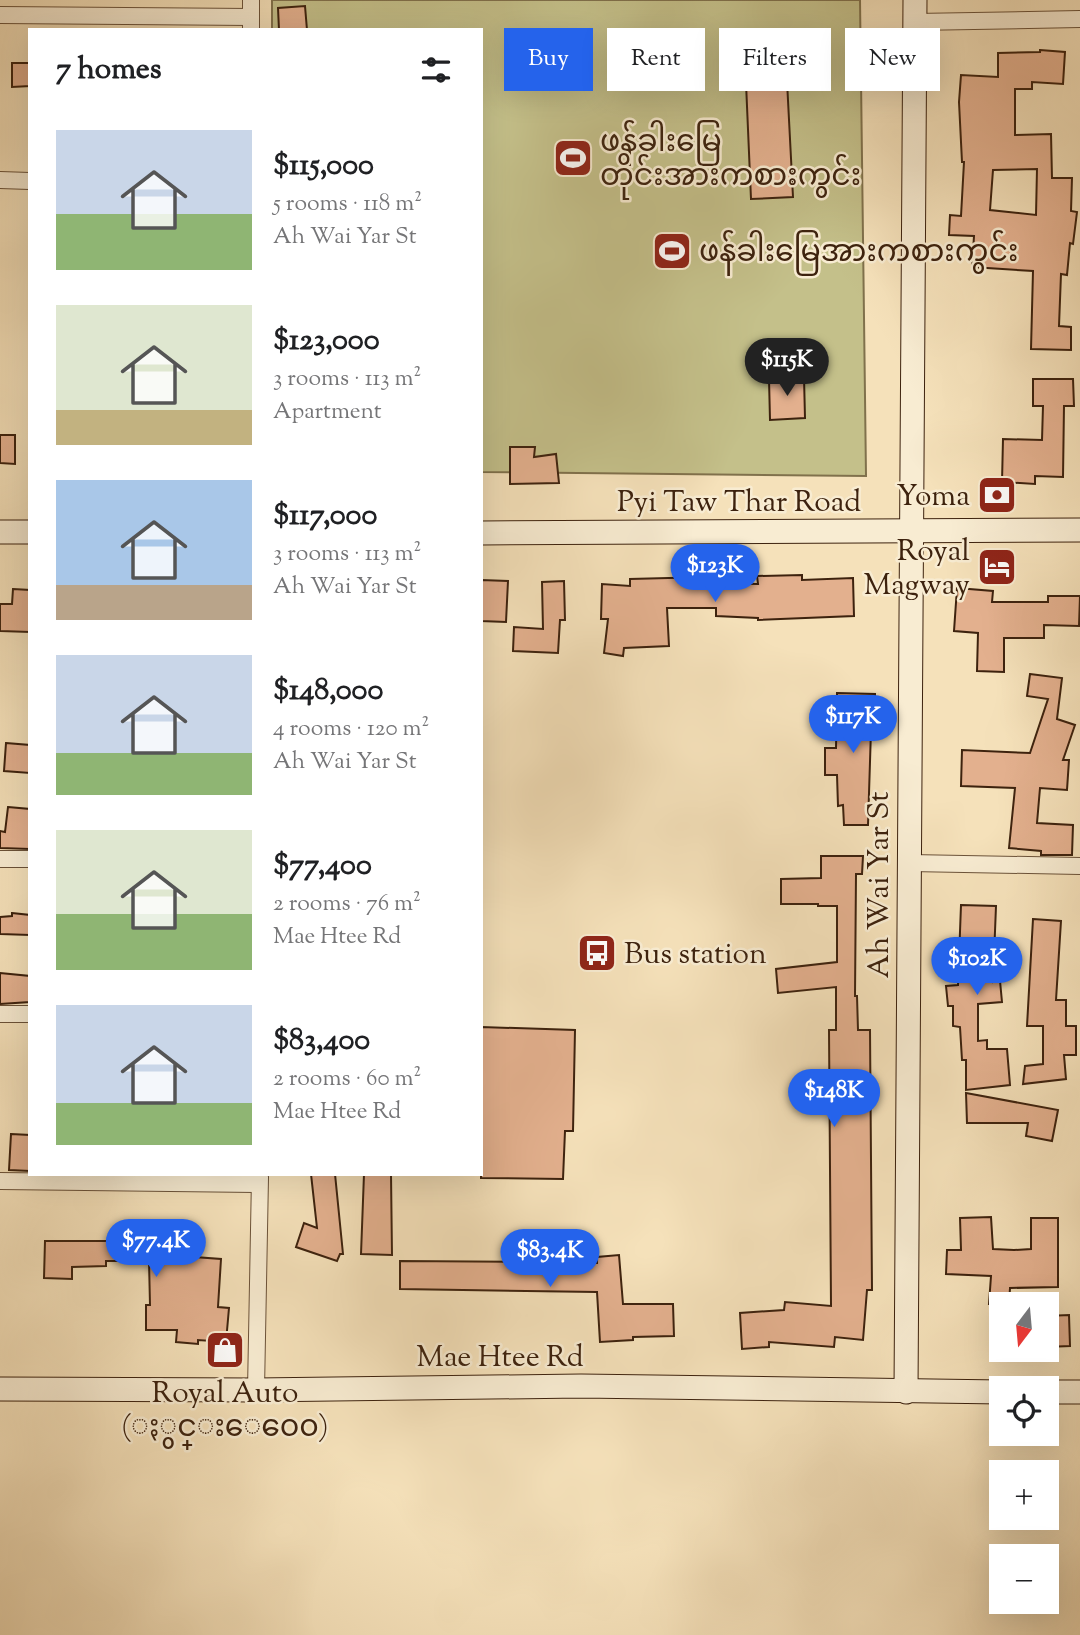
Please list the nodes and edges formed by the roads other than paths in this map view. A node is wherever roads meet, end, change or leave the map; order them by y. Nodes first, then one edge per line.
1 (915, 11) edge
2 (0, 15) edge
3 (251, 15) edge
4 (1080, 19) edge
5 (0, 180) edge
6 (28, 181) edge
7 (1080, 530) edge
8 (0, 532) edge
9 (28, 532) edge
10 (912, 532) junction
11 (483, 533) edge
12 (0, 859) edge
13 (28, 859) edge
14 (910, 863) junction
15 (1080, 866) edge
16 (0, 1014) edge
17 (28, 1014) edge
18 (260, 1179) edge
19 (0, 1181) edge
20 (0, 1389) edge
21 (256, 1390) junction
22 (906, 1392) junction
23 (989, 1392) edge
24 (1059, 1392) edge
25 (1080, 1392) edge

1 - 4 street
1 - 10 street, Ah Wai Yar St
2 - 3 street
5 - 6 street
7 - 10 street, Pyi Taw Thar Road
8 - 9 street
10 - 11 street, Pyi Taw Thar Road
10 - 14 street, Ah Wai Yar St
12 - 13 street
14 - 15 street
14 - 22 street, Ah Wai Yar St
16 - 17 street
18 - 19 street
18 - 21 street
20 - 21 street, Mae Htee Rd
21 - 22 street, Mae Htee Rd
22 - 23 street, Mae Htee Rd
24 - 25 street

